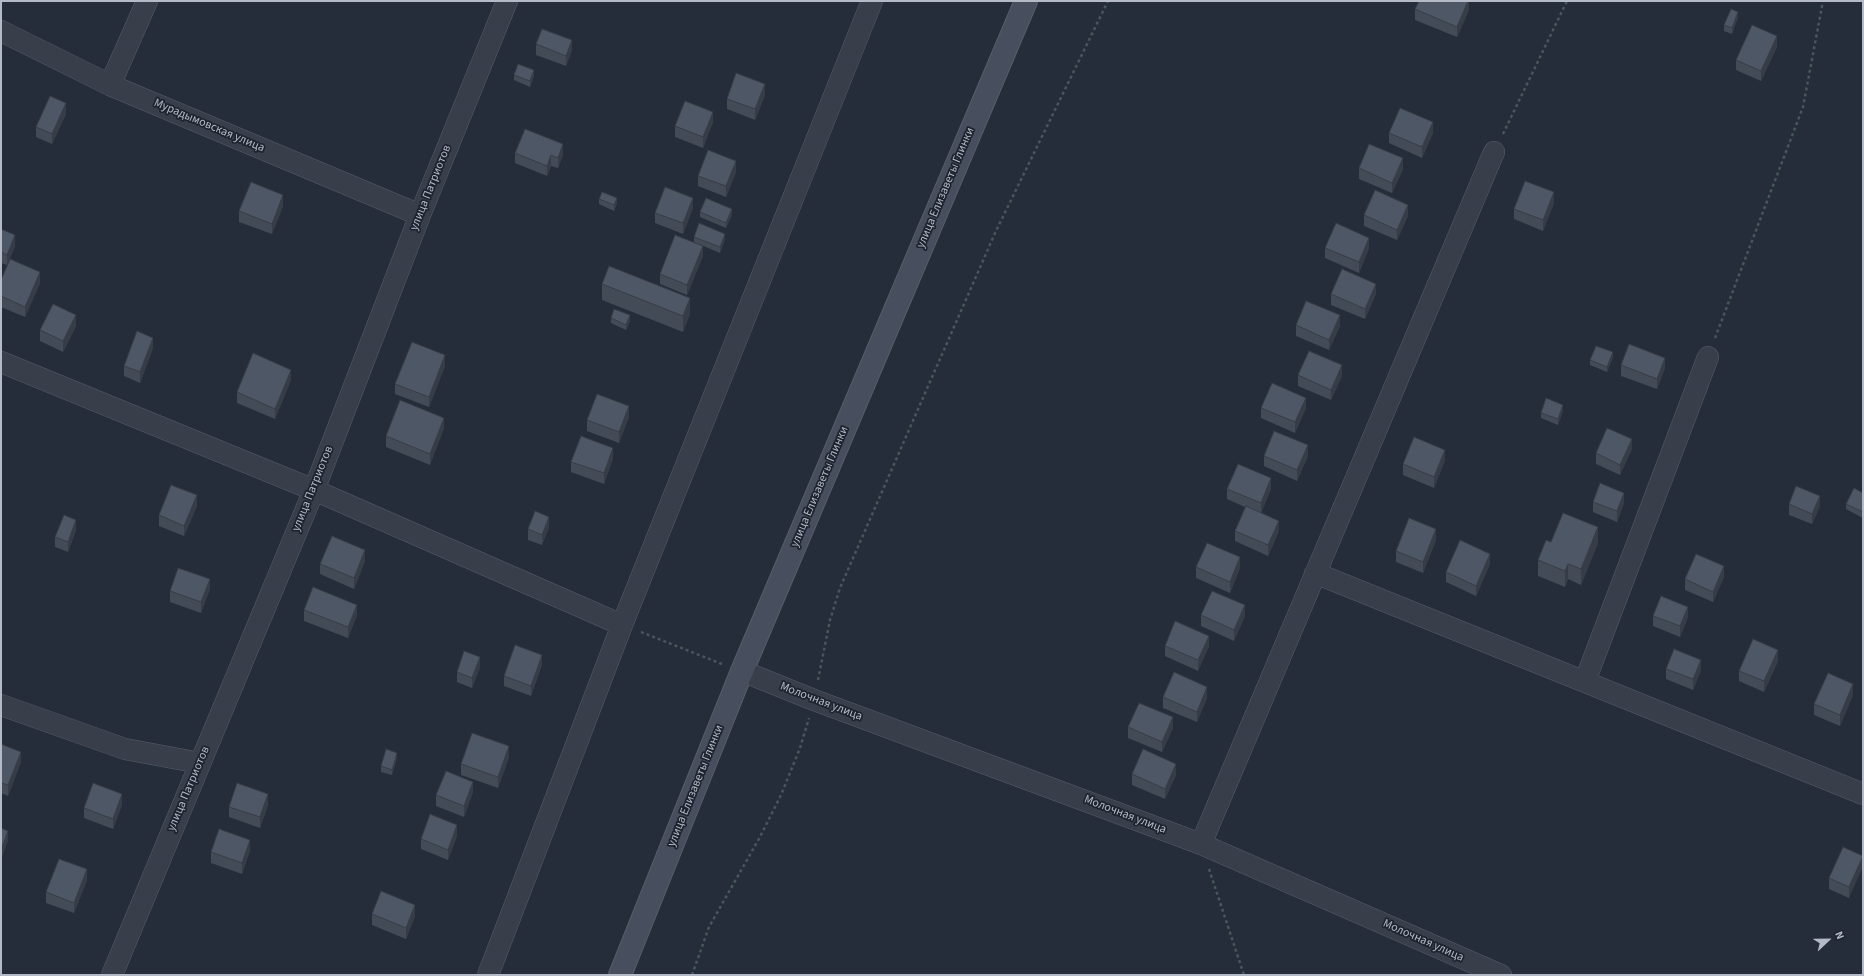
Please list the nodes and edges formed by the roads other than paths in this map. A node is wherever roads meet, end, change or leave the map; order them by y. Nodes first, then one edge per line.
1 (147, 1) edge
2 (507, 1) edge
3 (872, 1) edge
4 (1026, 1) edge
5 (1, 31) edge
6 (110, 85) junction
7 (1494, 152) road end
8 (420, 215) junction
9 (1708, 357) road end
10 (1, 362) edge
11 (314, 490) junction
12 (1315, 573) junction
13 (622, 625) junction
14 (742, 671) junction
15 (1585, 681) junction
16 (1, 704) edge
17 (200, 763) junction
18 (1863, 794) edge
19 (1201, 844) junction
20 (112, 975) edge
21 (488, 975) edge
22 (620, 975) edge
23 (1501, 975) edge

1 - 6 street
2 - 8 street, улица Патриотов
3 - 13 street
4 - 14 street, улица Елизаветы Глинки
5 - 6 street, Мурадымовская улица
6 - 8 street, Мурадымовская улица
7 - 12 street
8 - 11 street, улица Патриотов
9 - 15 street
10 - 11 street
11 - 13 street
11 - 17 street, улица Патриотов
12 - 15 street
12 - 19 street
13 - 21 street
14 - 19 street, Молочная улица
14 - 22 street, улица Елизаветы Глинки
15 - 18 street
16 - 17 street
17 - 20 street, улица Патриотов
19 - 23 street, Молочная улица

